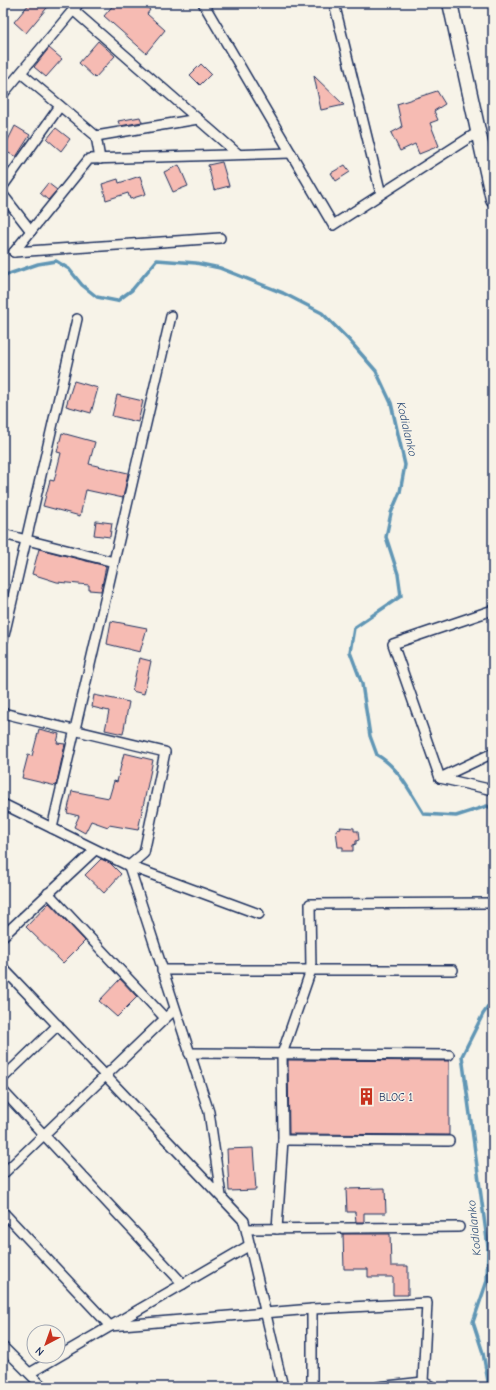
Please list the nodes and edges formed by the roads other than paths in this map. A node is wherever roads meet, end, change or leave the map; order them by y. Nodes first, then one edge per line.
1 (203, 3) edge
2 (334, 3) edge
3 (450, 3) edge
4 (77, 5) edge
5 (20, 73) junction
6 (3, 94) edge
7 (60, 106) junction
8 (198, 119) junction
9 (478, 132) junction
10 (96, 136) junction
11 (291, 153) junction
12 (238, 154) junction
13 (100, 159) junction
14 (3, 186) edge
15 (381, 194) junction
16 (3, 195) edge
17 (493, 199) edge
18 (31, 231) junction
19 (220, 238) dead end
20 (171, 316) dead end
21 (77, 319) dead end
22 (3, 534) edge
23 (26, 540) junction
24 (114, 562) junction
25 (493, 610) edge
26 (3, 640) edge
27 (3, 713) edge
28 (76, 730) junction
29 (493, 753) edge
30 (440, 778) junction
31 (493, 790) edge
32 (3, 804) edge
33 (52, 828) junction
34 (95, 850) junction
35 (129, 866) junction
36 (48, 894) junction
37 (493, 903) edge
38 (259, 914) dead end
39 (3, 936) edge
40 (3, 968) edge
41 (162, 970) junction
42 (311, 970) junction
43 (454, 970) dead end
44 (174, 1010) junction
45 (165, 1018) junction
46 (58, 1025) junction
47 (189, 1053) junction
48 (282, 1054) junction
49 (449, 1054) dead end
50 (106, 1076) junction
51 (3, 1078) edge
52 (3, 1091) edge
53 (44, 1135) junction
54 (283, 1140) junction
55 (449, 1141) dead end
56 (3, 1174) edge
57 (221, 1196) junction
58 (3, 1212) edge
59 (459, 1227) dead end
60 (247, 1229) junction
61 (277, 1229) junction
62 (250, 1245) junction
63 (183, 1284) junction
64 (312, 1309) junction
65 (266, 1313) junction
66 (110, 1326) junction
67 (3, 1347) edge
68 (30, 1373) junction
69 (422, 1382) junction
70 (44, 1387) edge
71 (282, 1387) edge
72 (312, 1387) edge
73 (378, 1387) edge
74 (433, 1387) edge

1 - 11 street
2 - 15 street
3 - 9 main road
4 - 5 street
4 - 8 street
5 - 6 street
5 - 7 street
7 - 10 street
7 - 14 street
8 - 10 street
8 - 12 street
9 - 15 street
9 - 17 main road
10 - 13 street
11 - 12 street
11 - 15 street
12 - 13 street
13 - 18 street
16 - 18 street
18 - 19 street
20 - 24 street
21 - 23 street
22 - 23 street
23 - 24 street
23 - 26 street
24 - 28 street
25 - 30 street
27 - 28 street
28 - 33 street
28 - 35 street
29 - 30 street
30 - 31 street
32 - 33 street
33 - 34 street
34 - 35 street
34 - 36 street
35 - 38 street
35 - 41 street
36 - 39 street
36 - 45 street
37 - 42 street
40 - 46 street
41 - 42 street
41 - 44 street
42 - 43 street
42 - 48 street
44 - 45 street
44 - 47 street
45 - 50 street
46 - 50 street
46 - 51 street
47 - 48 street
47 - 57 street
48 - 49 street
48 - 54 street
50 - 53 street
50 - 57 street
52 - 53 street
53 - 56 street
53 - 63 street
54 - 55 street
54 - 61 street
57 - 60 street
58 - 66 street
59 - 61 street
60 - 61 street
60 - 62 street
62 - 63 street
62 - 65 street
63 - 66 street
64 - 65 street
64 - 69 street
64 - 72 street
65 - 66 street
65 - 71 street
66 - 68 street
67 - 68 street
68 - 70 street
69 - 73 street
69 - 74 street

